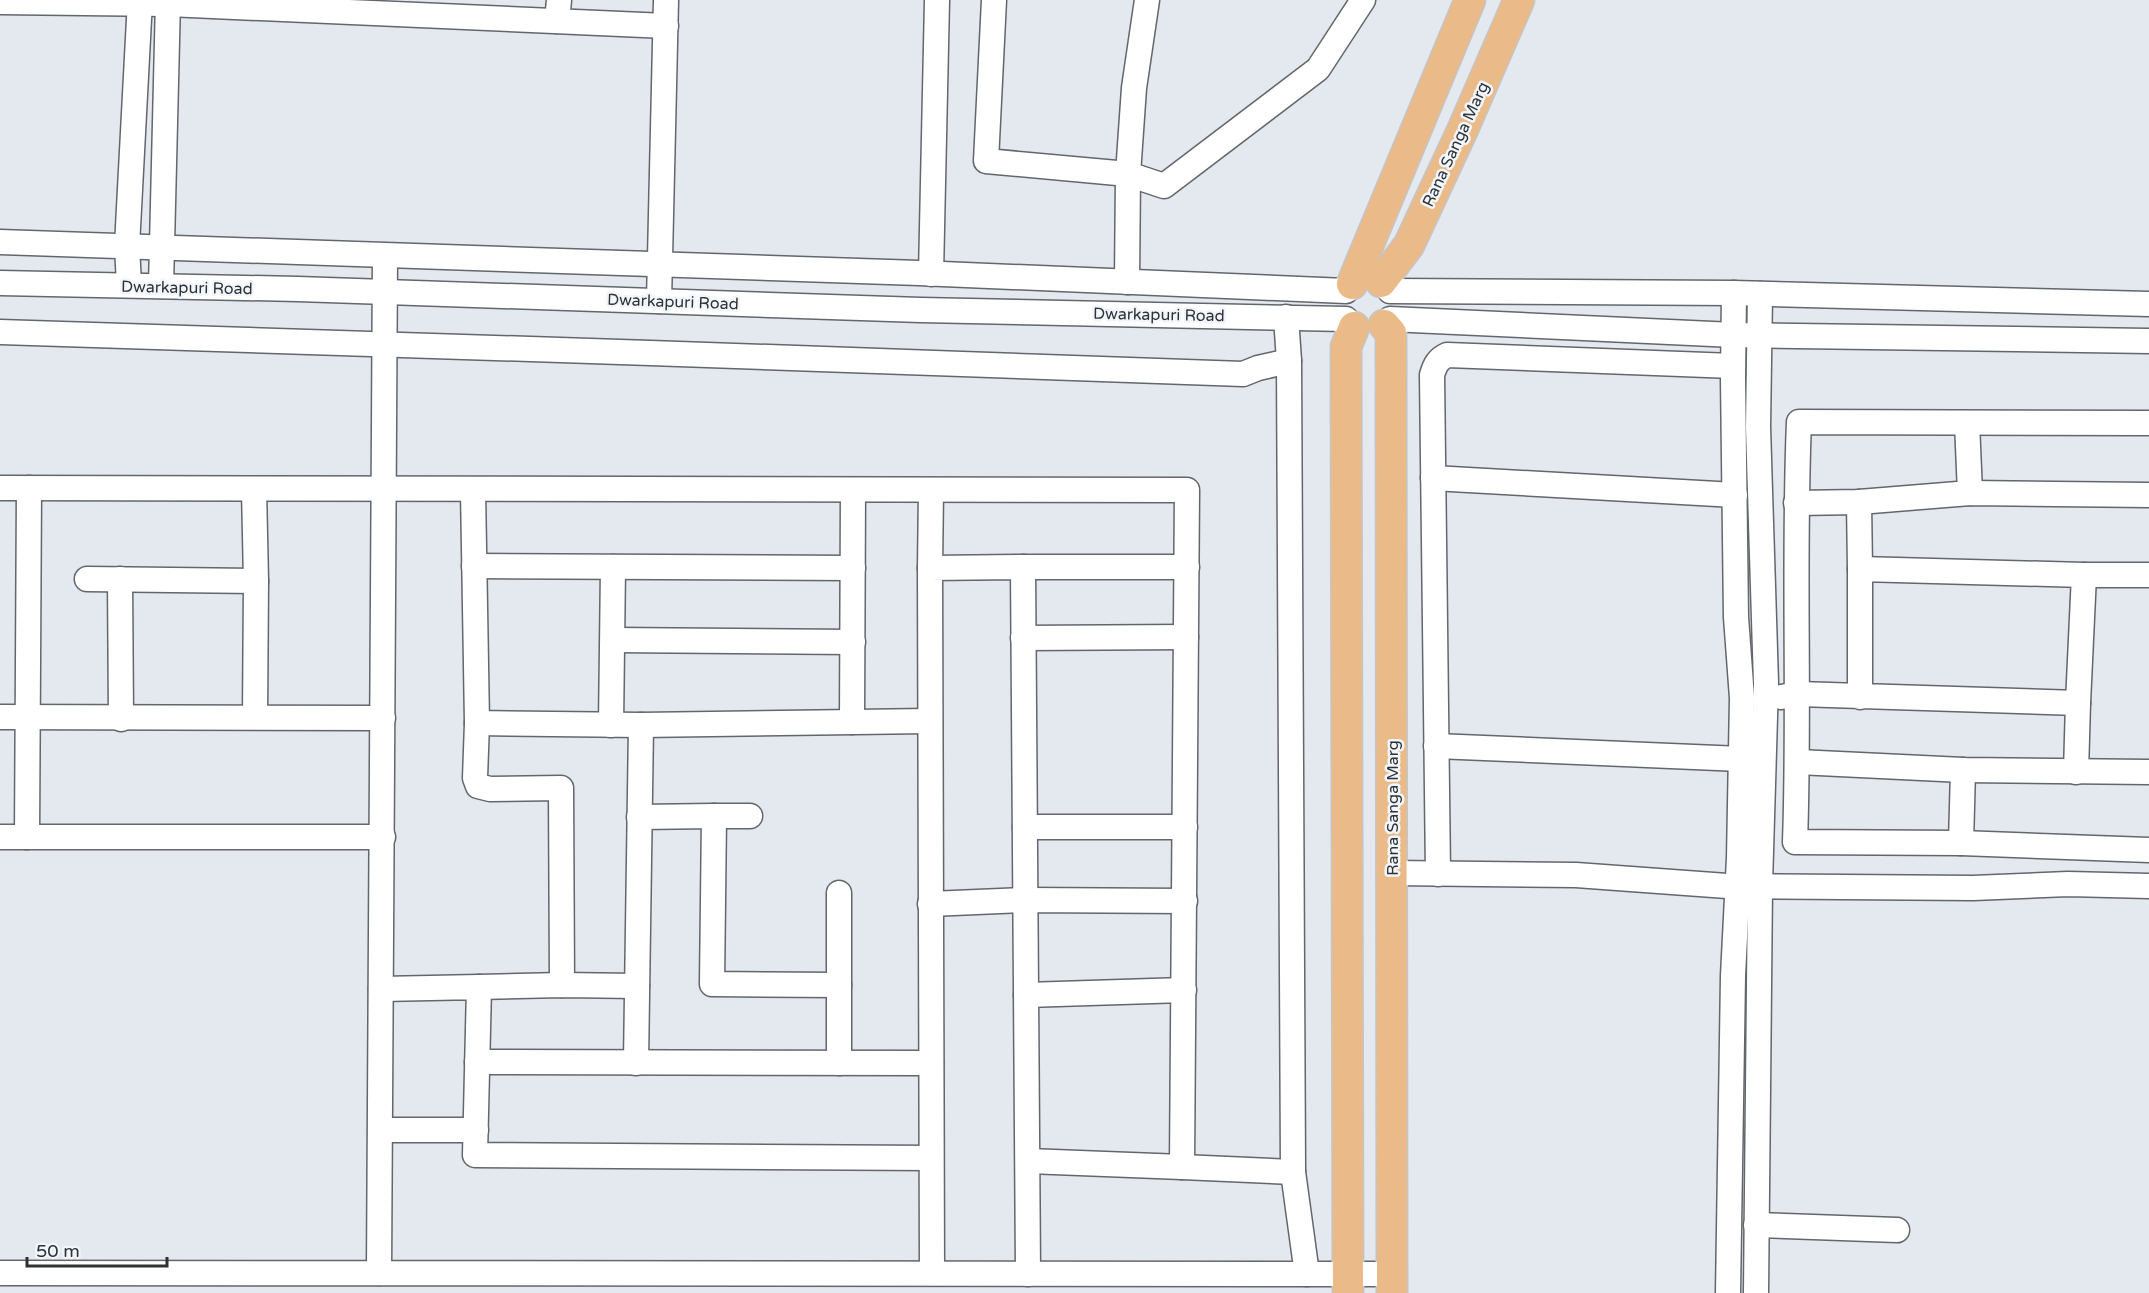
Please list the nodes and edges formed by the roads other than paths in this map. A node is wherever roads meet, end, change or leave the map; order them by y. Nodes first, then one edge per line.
1 (666, 0) edge
2 (937, 0) edge
3 (994, 0) edge
4 (1147, 0) edge
5 (1363, 0) edge
6 (1470, 0) edge
7 (1519, 0) edge
8 (13, 2) edge
9 (140, 2) edge
10 (168, 2) edge
11 (283, 5) edge
12 (558, 10) edge
13 (666, 26) junction
14 (1128, 174) junction
15 (0, 242) edge
16 (127, 246) junction
17 (160, 246) junction
18 (385, 255) junction
19 (660, 265) junction
20 (931, 274) junction
21 (1127, 282) junction
22 (0, 283) edge
23 (129, 285) junction
24 (161, 286) junction
25 (386, 292) junction
26 (1734, 293) junction
27 (1760, 294) junction
28 (659, 301) junction
29 (1386, 304) junction
30 (2149, 304) edge
31 (1350, 305) junction
32 (1286, 317) junction
33 (0, 332) edge
34 (1734, 335) junction
35 (1760, 336) junction
36 (2149, 341) edge
37 (386, 342) junction
38 (1289, 362) junction
39 (1733, 366) junction
40 (1967, 423) junction
41 (2149, 423) edge
42 (1433, 478) junction
43 (0, 488) edge
44 (29, 488) junction
45 (254, 489) junction
46 (385, 489) junction
47 (473, 490) junction
48 (853, 490) junction
49 (931, 490) junction
50 (1970, 493) junction
51 (1735, 495) junction
52 (2149, 495) edge
53 (1859, 502) junction
54 (1796, 503) junction
55 (474, 566) junction
56 (613, 567) junction
57 (1023, 567) junction
58 (1187, 567) junction
59 (853, 568) junction
60 (930, 568) junction
61 (1860, 569) junction
62 (2084, 575) junction
63 (2149, 575) edge
64 (87, 579) dead end
65 (120, 579) junction
66 (256, 581) junction
67 (1186, 637) junction
68 (1023, 638) junction
69 (613, 640) junction
70 (852, 642) junction
71 (1797, 694) junction
72 (1860, 697) junction
73 (1753, 698) junction
74 (2078, 703) junction
75 (0, 717) edge
76 (255, 717) junction
77 (27, 718) junction
78 (121, 718) junction
79 (383, 718) junction
80 (929, 721) junction
81 (852, 722) junction
82 (477, 723) junction
83 (611, 725) junction
84 (641, 725) junction
85 (1436, 746) junction
86 (1741, 759) junction
87 (1798, 762) junction
88 (1963, 770) junction
89 (2076, 772) junction
90 (2149, 772) edge
91 (714, 816) junction
92 (750, 816) dead end
93 (639, 817) junction
94 (1025, 827) junction
95 (1185, 827) junction
96 (0, 837) edge
97 (27, 837) junction
98 (382, 837) junction
99 (1961, 843) junction
100 (2149, 850) edge
101 (1392, 873) junction
102 (1438, 874) junction
103 (1749, 886) junction
104 (2149, 886) edge
105 (839, 893) dead end
106 (1025, 900) junction
107 (1185, 901) junction
108 (930, 904) junction
109 (561, 985) junction
110 (839, 985) junction
111 (637, 986) junction
112 (479, 987) junction
113 (381, 989) junction
114 (1184, 990) junction
115 (1026, 995) junction
116 (477, 1062) junction
117 (636, 1063) junction
118 (839, 1063) junction
119 (931, 1063) junction
120 (381, 1130) junction
121 (476, 1130) junction
122 (931, 1158) junction
123 (1028, 1161) junction
124 (1182, 1167) junction
125 (1293, 1172) junction
126 (1756, 1225) junction
127 (1897, 1230) dead end
128 (0, 1273) edge
129 (379, 1273) junction
130 (932, 1273) junction
131 (1028, 1274) junction
132 (1307, 1274) junction
133 (149, 1283) edge
134 (247, 1283) edge
135 (640, 1283) edge
136 (755, 1283) edge
137 (1177, 1283) edge
138 (1348, 1283) edge
139 (1392, 1283) edge
140 (1728, 1293) edge
141 (1756, 1293) edge

1 - 13 street
2 - 20 street
3 - 14 street
4 - 14 street
5 - 14 street
6 - 31 main road
7 - 29 main road, Rana Sanga Marg
8 - 9 street
9 - 10 street
9 - 16 street
10 - 11 street
10 - 17 street
11 - 12 street
12 - 13 street
13 - 19 street
14 - 21 street
15 - 16 street, Dwarkapuri Road
16 - 17 street, Dwarkapuri Road
16 - 23 street
17 - 18 street, Dwarkapuri Road
17 - 24 street
18 - 19 street, Dwarkapuri Road
18 - 25 street
19 - 20 street, Dwarkapuri Road
19 - 28 street
20 - 21 street, Dwarkapuri Road
21 - 31 street, Dwarkapuri Road
22 - 23 street, Dwarkapuri Road
23 - 24 street, Dwarkapuri Road
24 - 25 street, Dwarkapuri Road
25 - 28 street, Dwarkapuri Road
25 - 37 street
26 - 27 street
26 - 29 street
26 - 34 street
27 - 30 street
27 - 35 street
28 - 32 street, Dwarkapuri Road
29 - 31 main road
29 - 31 main road
29 - 34 street
29 - 101 main road, Rana Sanga Marg
31 - 32 street, Dwarkapuri Road
31 - 138 main road
32 - 38 street
33 - 37 street
34 - 35 street
34 - 39 street
35 - 36 street
35 - 73 street
37 - 38 street
37 - 46 street
38 - 125 street
39 - 42 street
39 - 51 street
40 - 41 street
40 - 50 street
40 - 54 street
42 - 51 street
42 - 85 street
43 - 44 street
44 - 45 street
44 - 77 street
45 - 46 street
45 - 66 street
46 - 47 street
46 - 79 street
47 - 48 street
47 - 55 street
48 - 49 street
48 - 59 street
49 - 58 street
49 - 60 street
50 - 52 street
50 - 53 street
51 - 73 street
53 - 54 street
53 - 61 street
54 - 71 street
55 - 56 street
55 - 82 street
56 - 59 street
56 - 69 street
57 - 58 street
57 - 60 street
57 - 68 street
58 - 67 street
59 - 70 street
60 - 80 street
61 - 62 street
61 - 72 street
62 - 63 street
62 - 74 street
64 - 65 street
65 - 66 street
65 - 78 street
66 - 76 street
67 - 68 street
67 - 95 street
68 - 94 street
69 - 70 street
69 - 83 street
70 - 81 street
71 - 72 street
71 - 73 street
71 - 87 street
72 - 74 street
73 - 86 street
73 - 103 street
74 - 89 street
75 - 77 street
76 - 78 street
76 - 79 street
77 - 78 street
77 - 97 street
79 - 98 street
80 - 81 street
80 - 108 street
81 - 84 street
82 - 83 street
82 - 109 street
83 - 84 street
84 - 93 street
85 - 86 street
85 - 102 street
86 - 103 street
87 - 88 street
87 - 99 street
88 - 89 street
88 - 99 street
89 - 90 street
91 - 92 street
91 - 93 street
91 - 110 street
93 - 111 street
94 - 95 street
94 - 106 street
95 - 107 street
96 - 97 street
97 - 98 street
98 - 113 street
99 - 100 street
101 - 102 street
101 - 139 main road, Rana Sanga Marg
102 - 103 street
103 - 104 street
103 - 126 street
103 - 140 street
105 - 110 street
106 - 107 street
106 - 108 street
106 - 115 street
107 - 114 street
108 - 119 street
109 - 111 street
109 - 112 street
110 - 118 street
111 - 117 street
112 - 113 street
112 - 116 street
113 - 120 street
114 - 115 street
114 - 124 street
115 - 123 street
116 - 117 street
116 - 121 street
117 - 118 street
118 - 119 street
119 - 122 street
120 - 121 street
120 - 129 street
121 - 122 street
122 - 130 street
123 - 124 street
123 - 131 street
124 - 125 street
125 - 132 street
126 - 127 street
126 - 141 street
128 - 133 street
129 - 134 street
129 - 135 street
130 - 131 street
130 - 136 street
131 - 137 street
132 - 137 street
132 - 138 street
133 - 134 street
135 - 136 street
138 - 139 street

